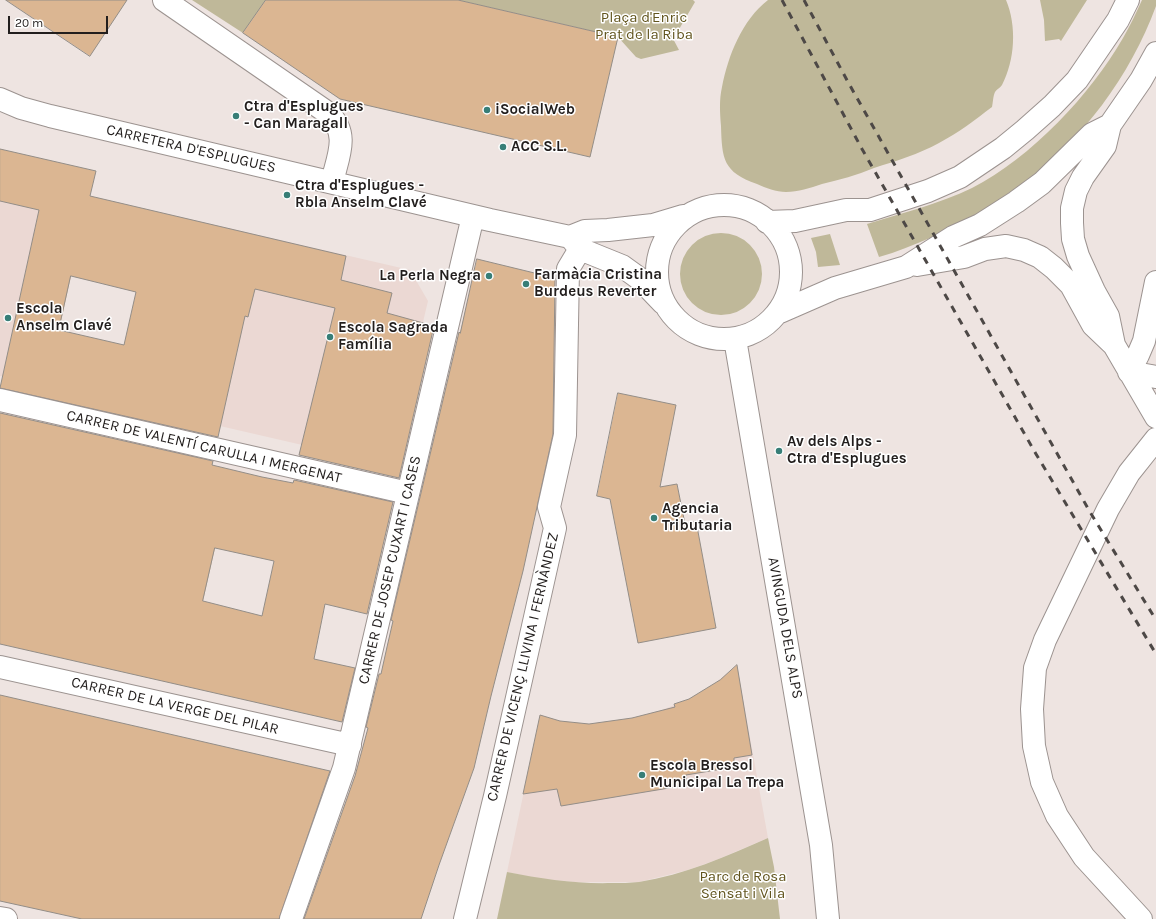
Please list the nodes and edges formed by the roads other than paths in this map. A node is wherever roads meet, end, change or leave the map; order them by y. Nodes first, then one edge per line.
1 (1128, 0) edge
2 (177, 4) edge
3 (1156, 53) edge
4 (0, 99) edge
5 (1110, 125) junction
6 (332, 182) junction
7 (473, 216) junction
8 (683, 216) junction
9 (767, 222) junction
10 (575, 243) junction
11 (906, 267) junction
12 (1156, 282) edge
13 (665, 306) junction
14 (780, 312) junction
15 (735, 339) junction
16 (1114, 345) junction
17 (1129, 372) junction
18 (1156, 377) edge
19 (0, 400) edge
20 (1156, 418) edge
21 (1156, 439) edge
22 (408, 493) junction
23 (0, 667) edge
24 (350, 745) junction
25 (0, 918) edge
26 (6, 919) edge
27 (291, 919) edge
28 (465, 919) edge
29 (828, 919) edge
30 (1141, 919) edge

1 - 9 street
2 - 6 street
3 - 5 street
4 - 6 street, CARRETERA D'ESPLUGUES
5 - 11 street
5 - 16 street
6 - 7 street, CARRETERA D'ESPLUGUES
7 - 10 street, CARRETERA D'ESPLUGUES
7 - 22 street, CARRER DE JOSEP CUXART I CASES
8 - 9 street
8 - 10 street
8 - 13 street
9 - 14 street
10 - 13 street, CARRETERA D'ESPLUGUES
10 - 28 street, CARRER DE VICENÇ LLIVINA I FERNÀNDEZ
11 - 14 street
11 - 16 street
12 - 17 street
13 - 15 street
14 - 15 street
15 - 29 street, AVINGUDA DELS ALPS
16 - 17 street
17 - 18 street
17 - 20 street
19 - 22 street, CARRER DE VALENTÍ CARULLA I MERGENAT
21 - 30 street
22 - 24 street, CARRER DE JOSEP CUXART I CASES
23 - 24 street, CARRER DE LA VERGE DEL PILAR
24 - 27 street, CARRER DE JOSEP CUXART I CASES
25 - 26 street

